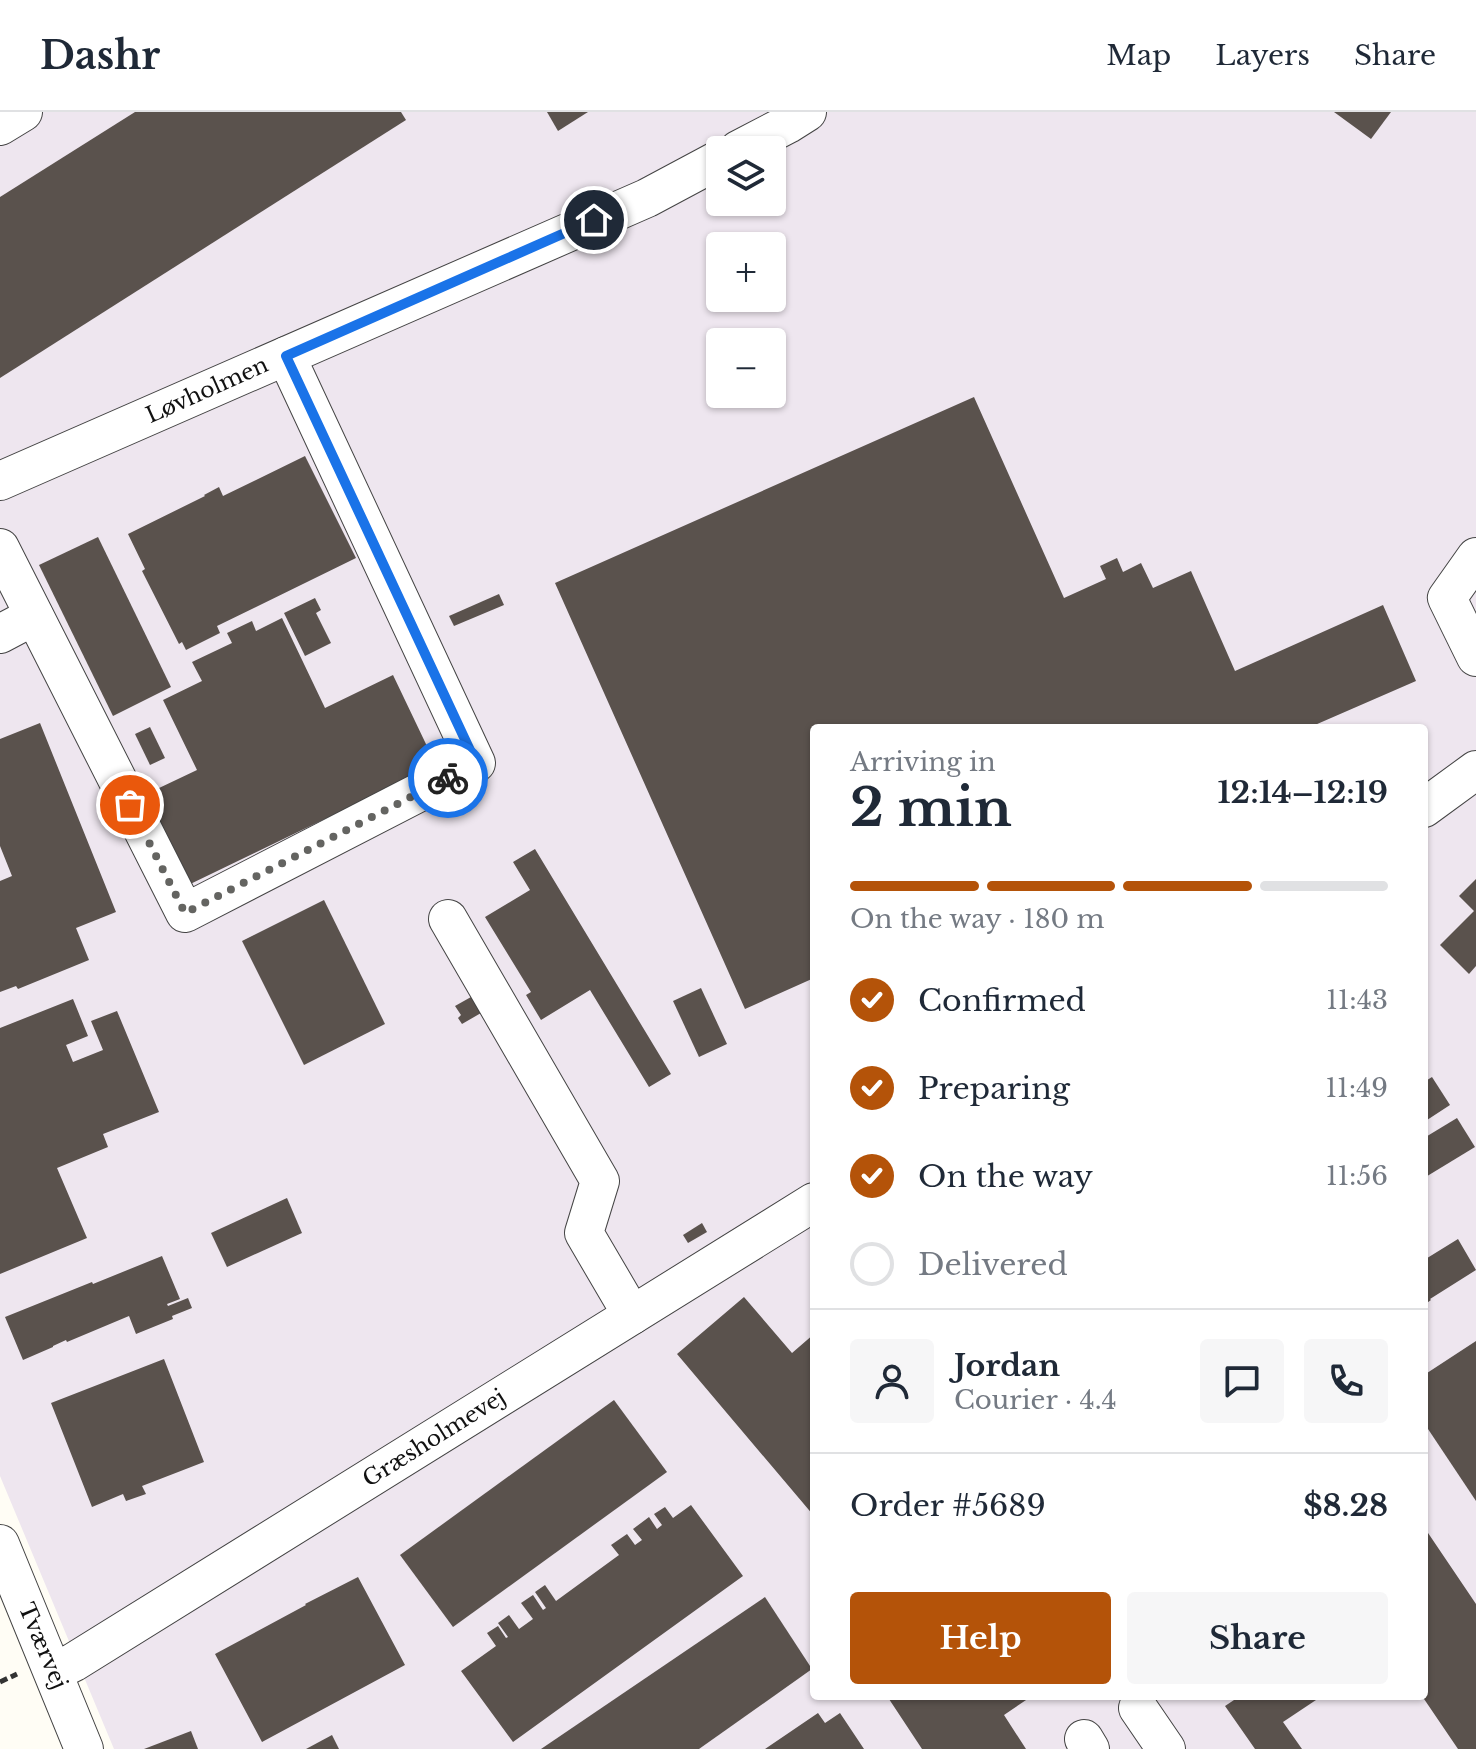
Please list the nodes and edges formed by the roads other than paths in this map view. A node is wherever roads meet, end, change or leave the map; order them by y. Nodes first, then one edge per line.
1 (23, 112) edge
2 (807, 112) edge
3 (0, 126) edge
4 (765, 136) edge
5 (706, 166) edge
6 (286, 356) junction
7 (0, 481) edge
8 (0, 548) edge
9 (1476, 557) edge
10 (34, 616) junction
11 (0, 634) edge
12 (1476, 657) edge
13 (1476, 770) edge
14 (1428, 805) edge
15 (448, 919) dead end
16 (810, 1204) edge
17 (632, 1315) junction
18 (0, 1544) edge
19 (54, 1672) junction
20 (1138, 1708) dead end
21 (84, 1749) edge
22 (1166, 1749) edge

1 - 3 street
2 - 4 street
5 - 6 street, Løvholmen
6 - 7 street, Løvholmen
6 - 10 street
8 - 10 street
9 - 12 street
10 - 11 street
13 - 14 street
15 - 17 street
16 - 17 street, Græsholmevej
17 - 19 street, Græsholmevej
18 - 19 street, Tværvej
19 - 21 street, Tværvej
20 - 22 street

